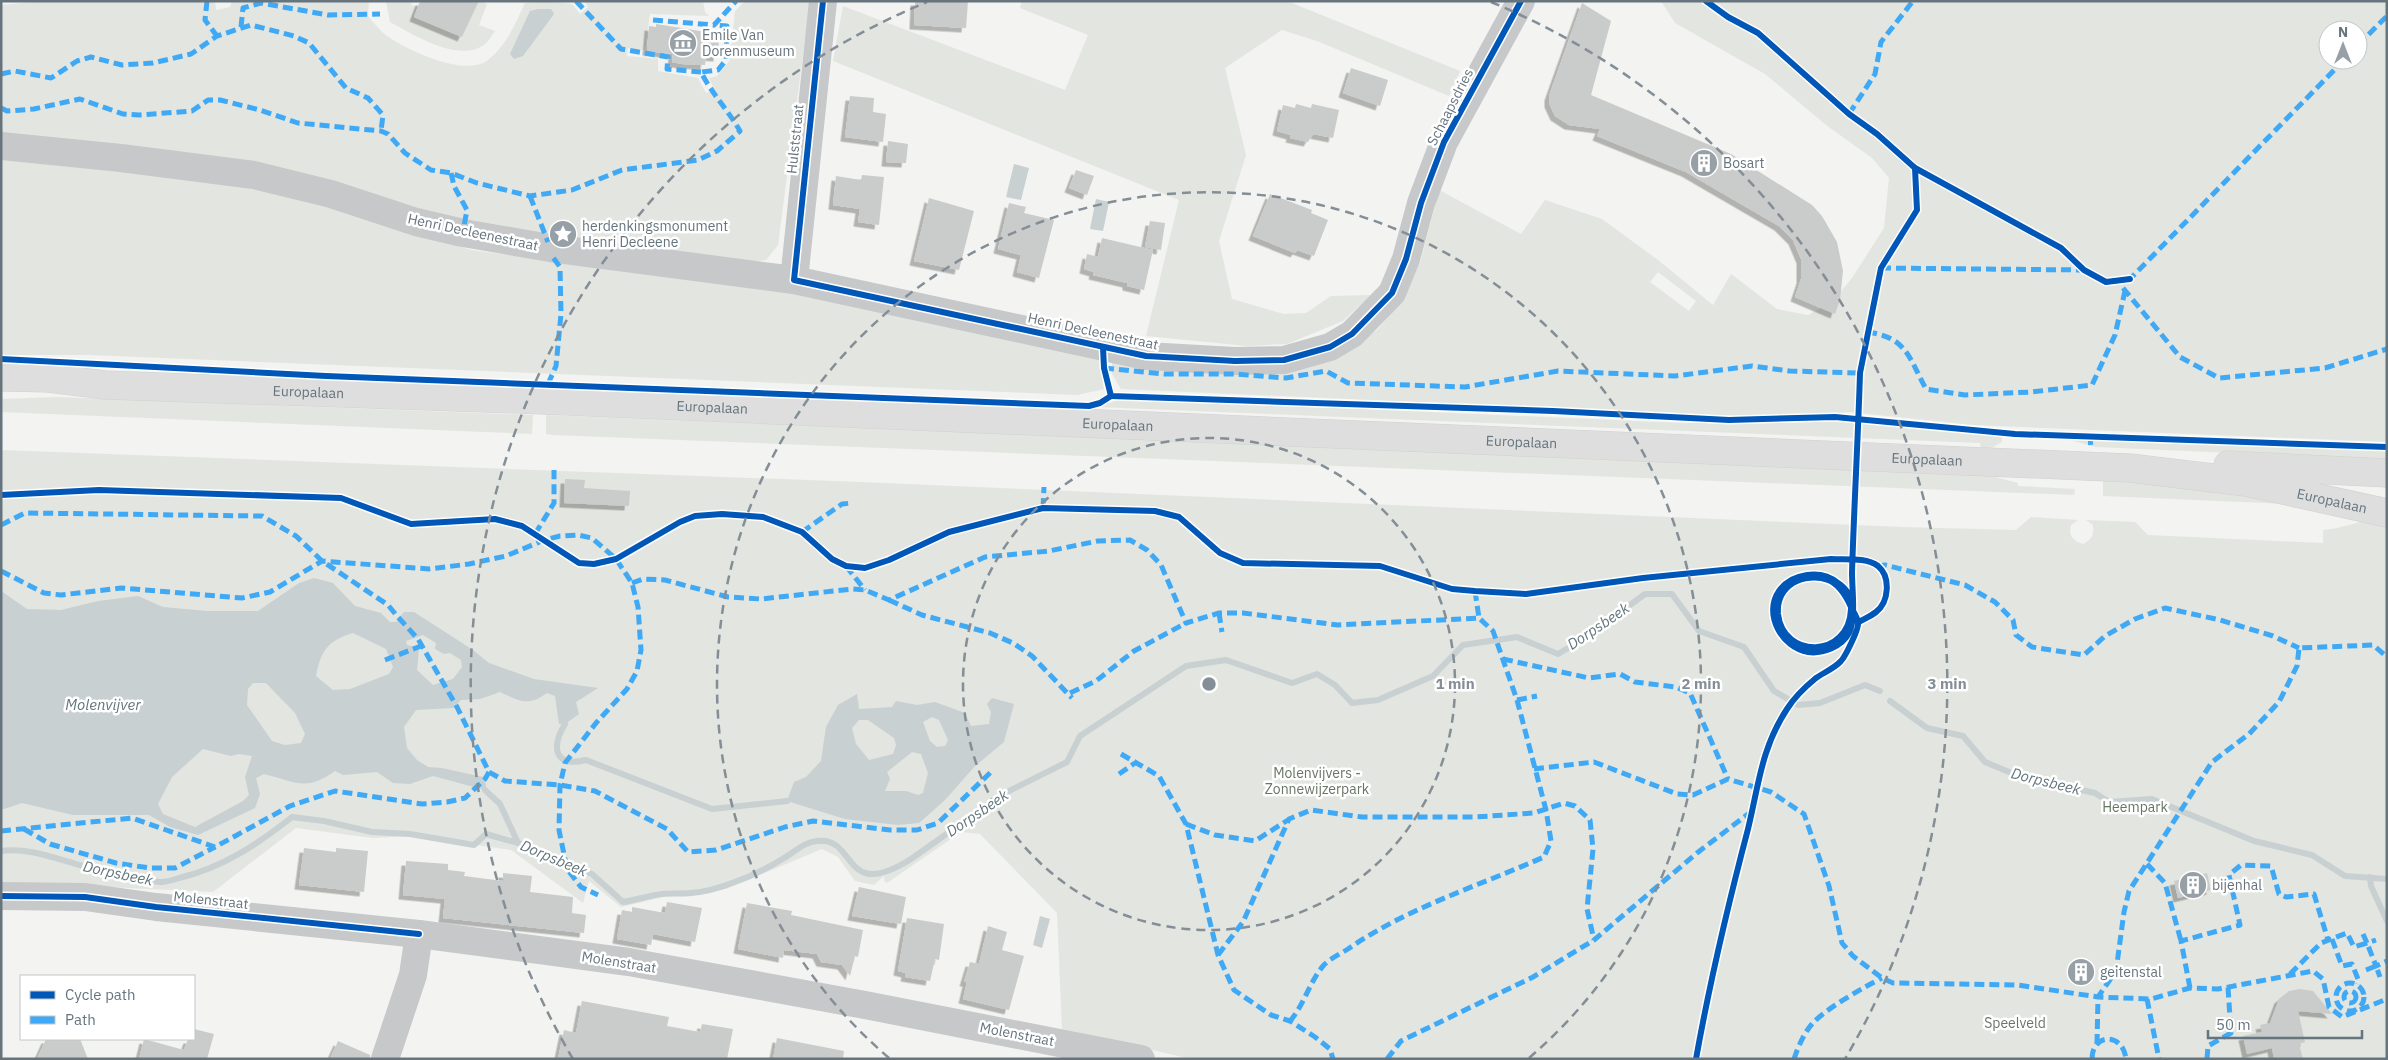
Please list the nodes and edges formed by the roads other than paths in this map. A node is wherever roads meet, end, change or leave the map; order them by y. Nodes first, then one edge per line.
1 (823, 1) edge
2 (1522, 1) edge
3 (1, 146) edge
4 (1406, 259) joint
5 (794, 280) junction
6 (1, 377) edge
7 (105, 385) junction
8 (1, 394) edge
9 (2130, 468) junction
10 (2387, 473) edge
11 (2387, 513) edge
12 (1, 896) edge
13 (419, 934) junction
14 (386, 1059) edge
15 (1141, 1059) edge

1 - 5 street, Hulststraat
2 - 4 street, Schaapsdries
3 - 5 street, Henri Decleenestraat
4 - 5 street, Henri Decleenestraat
6 - 7 main road, Europalaan
7 - 8 main road, Europalaan
7 - 9 main road, Europalaan
9 - 10 main road, Europalaan
9 - 11 main road, Europalaan
12 - 13 street, Molenstraat
13 - 14 street
13 - 15 street, Molenstraat

